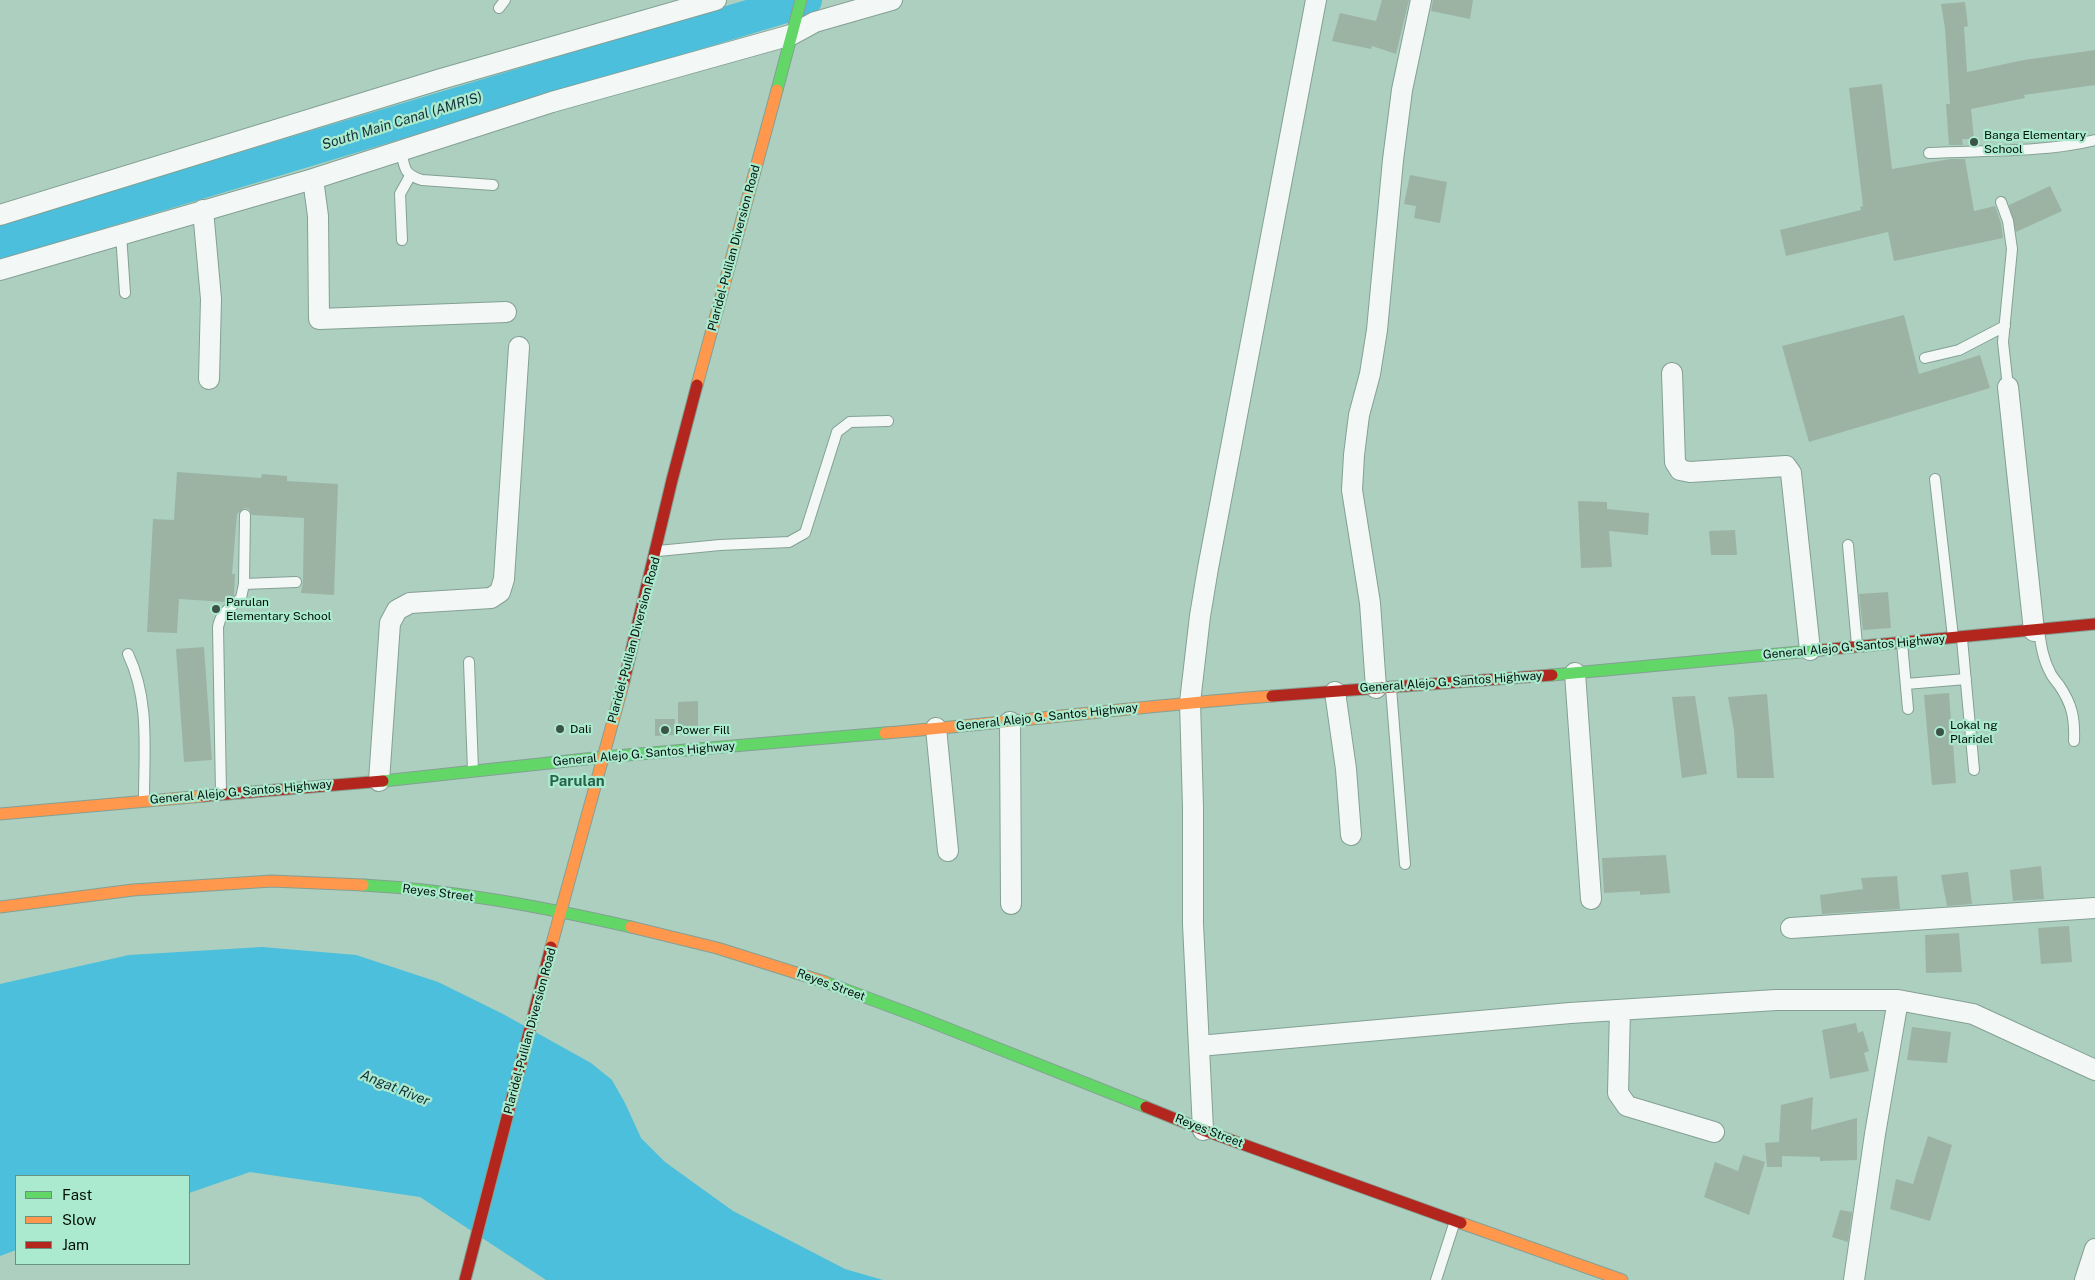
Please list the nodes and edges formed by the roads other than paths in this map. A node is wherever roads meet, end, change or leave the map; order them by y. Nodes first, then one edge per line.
1 (716, 0) edge
2 (801, 0) edge
3 (892, 0) edge
4 (1316, 0) edge
5 (1421, 0) edge
6 (792, 31) junction
7 (2095, 140) edge
8 (401, 151) junction
9 (1929, 153) dead end
10 (410, 176) junction
11 (313, 179) junction
12 (493, 185) dead end
13 (2001, 202) dead end
14 (203, 210) junction
15 (0, 215) edge
16 (121, 234) junction
17 (402, 240) dead end
18 (0, 270) edge
19 (125, 293) dead end
20 (506, 312) dead end
21 (2005, 326) junction
22 (519, 347) dead end
23 (1925, 358) dead end
24 (1672, 374) dead end
25 (209, 379) dead end
26 (2008, 387) joint
27 (888, 421) dead end
28 (1935, 479) dead end
29 (245, 515) dead end
30 (1848, 545) dead end
31 (657, 551) junction
32 (296, 582) dead end
33 (244, 584) junction
34 (2095, 624) edge
35 (2037, 631) junction
36 (1957, 638) junction
37 (1902, 642) junction
38 (1857, 646) junction
39 (1810, 650) junction
40 (128, 654) dead end
41 (469, 662) dead end
42 (1576, 673) junction
43 (1966, 679) junction
44 (1906, 684) junction
45 (1384, 687) junction
46 (1335, 692) junction
47 (1190, 702) junction
48 (1908, 709) dead end
49 (1010, 722) junction
50 (936, 728) junction
51 (2074, 741) dead end
52 (604, 757) junction
53 (1974, 770) dead end
54 (473, 771) junction
55 (379, 781) junction
56 (222, 794) junction
57 (144, 801) junction
58 (0, 814) edge
59 (1352, 835) dead end
60 (948, 851) dead end
61 (1405, 864) dead end
62 (1591, 899) dead end
63 (1011, 904) dead end
64 (0, 907) edge
65 (2095, 908) edge
66 (561, 912) junction
67 (1791, 928) dead end
68 (1898, 1000) junction
69 (1620, 1010) junction
70 (1199, 1046) junction
71 (2095, 1070) edge
72 (1203, 1130) junction
73 (1714, 1132) dead end
74 (1455, 1220) junction
75 (2094, 1254) edge
76 (465, 1280) edge
77 (1436, 1280) edge
78 (1622, 1280) edge
79 (1854, 1280) edge
80 (2085, 1280) edge

1 - 15 street
2 - 6 main road, Plaridel-Pulilan Diversion Road
3 - 6 street
4 - 47 street
5 - 45 street
6 - 8 street
6 - 31 main road, Plaridel-Pulilan Diversion Road
7 - 9 lane
8 - 10 lane
8 - 11 street
10 - 12 lane
10 - 17 lane
11 - 14 street
11 - 20 street
13 - 21 lane
14 - 16 street
14 - 25 street
16 - 18 street
16 - 19 lane
21 - 23 lane
21 - 26 lane
22 - 55 street
24 - 39 street
26 - 35 street
27 - 31 lane
28 - 36 lane
29 - 33 lane
30 - 38 lane
31 - 52 main road, Plaridel-Pulilan Diversion Road
32 - 33 lane
33 - 56 lane
34 - 35 main road, General Alejo G. Santos Highway
35 - 36 main road, General Alejo G. Santos Highway
35 - 51 lane
36 - 37 main road, General Alejo G. Santos Highway
36 - 43 lane
37 - 38 main road, General Alejo G. Santos Highway
37 - 44 lane
38 - 39 main road, General Alejo G. Santos Highway
39 - 42 main road, General Alejo G. Santos Highway
40 - 57 lane
41 - 54 lane
42 - 45 main road, General Alejo G. Santos Highway
42 - 62 street
43 - 44 lane
43 - 53 lane
44 - 48 lane
45 - 46 main road, General Alejo G. Santos Highway
45 - 61 lane
46 - 47 main road, General Alejo G. Santos Highway
46 - 59 street
47 - 49 main road, General Alejo G. Santos Highway
47 - 70 street
49 - 50 main road, General Alejo G. Santos Highway
49 - 63 street
50 - 52 main road, General Alejo G. Santos Highway
50 - 60 street
52 - 54 main road, General Alejo G. Santos Highway
52 - 66 main road, Plaridel-Pulilan Diversion Road
54 - 55 main road, General Alejo G. Santos Highway
55 - 56 main road, General Alejo G. Santos Highway
56 - 57 main road, General Alejo G. Santos Highway
57 - 58 main road, General Alejo G. Santos Highway
64 - 66 main road, Reyes Street
65 - 67 street
66 - 72 main road, Reyes Street
66 - 76 main road, Plaridel-Pulilan Diversion Road
68 - 69 street
68 - 71 street
68 - 79 street
69 - 70 street
69 - 73 street
70 - 72 street
72 - 74 main road, Reyes Street
74 - 77 lane
74 - 78 main road, Reyes Street
75 - 80 street

